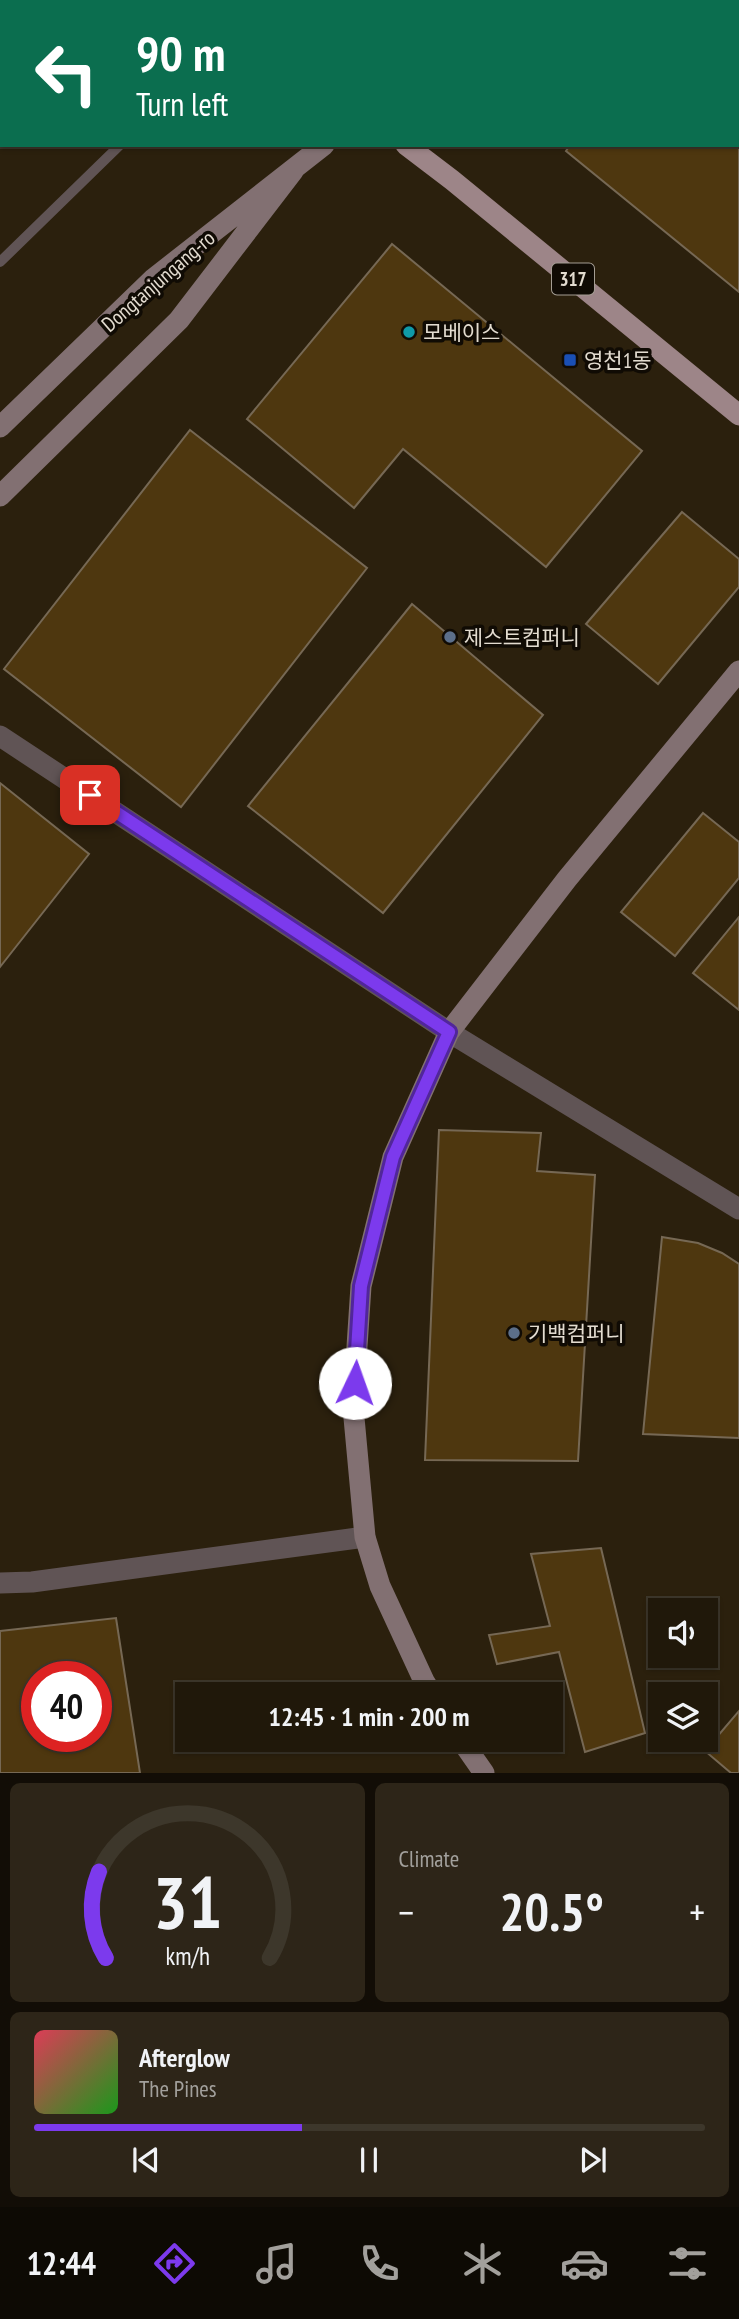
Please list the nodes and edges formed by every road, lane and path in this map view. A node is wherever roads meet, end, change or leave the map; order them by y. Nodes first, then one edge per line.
1 (118, 147) edge
2 (322, 147) edge
3 (409, 147) edge
4 (293, 171) junction
5 (0, 262) edge
6 (739, 415) edge
7 (0, 428) edge
8 (0, 496) edge
9 (739, 671) edge
10 (0, 736) edge
11 (449, 1032) junction
12 (739, 1209) edge
13 (365, 1537) junction
14 (0, 1583) edge
15 (426, 1682) edge
16 (469, 1752) edge
17 (484, 1773) edge

1 - 5 lane
2 - 4 street, Dongtanjungang-ro
3 - 6 main road, 317
4 - 7 street, Dongtanjungang-ro
4 - 8 street
9 - 11 street
10 - 11 street
11 - 12 street
11 - 13 street
13 - 14 street
13 - 15 street
16 - 17 street

